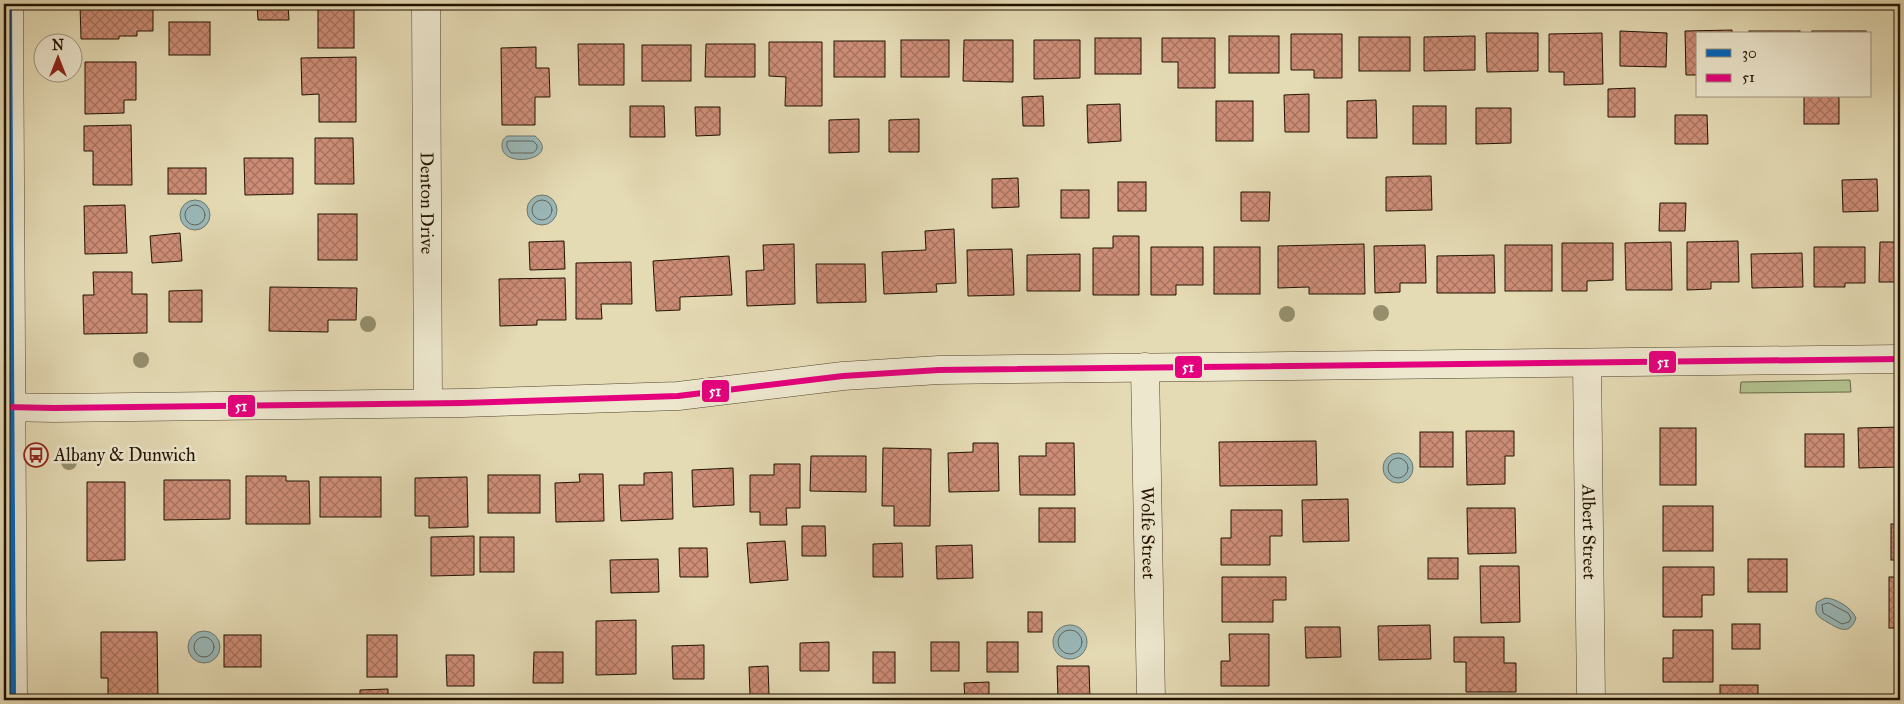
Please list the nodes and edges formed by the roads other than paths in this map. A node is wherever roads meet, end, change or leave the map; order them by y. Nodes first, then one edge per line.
1 (9, 4) edge
2 (426, 4) edge
3 (1900, 359) edge
4 (1587, 363) junction
5 (1145, 367) junction
6 (428, 402) junction
7 (8, 407) edge
8 (13, 700) edge
9 (1151, 700) edge
10 (1591, 700) edge

1 - 7 street
2 - 6 street, Denton Drive
3 - 4 street
4 - 5 street
4 - 10 street, Albert Street
5 - 6 street
5 - 9 street, Wolfe Street
6 - 7 street
7 - 8 street

